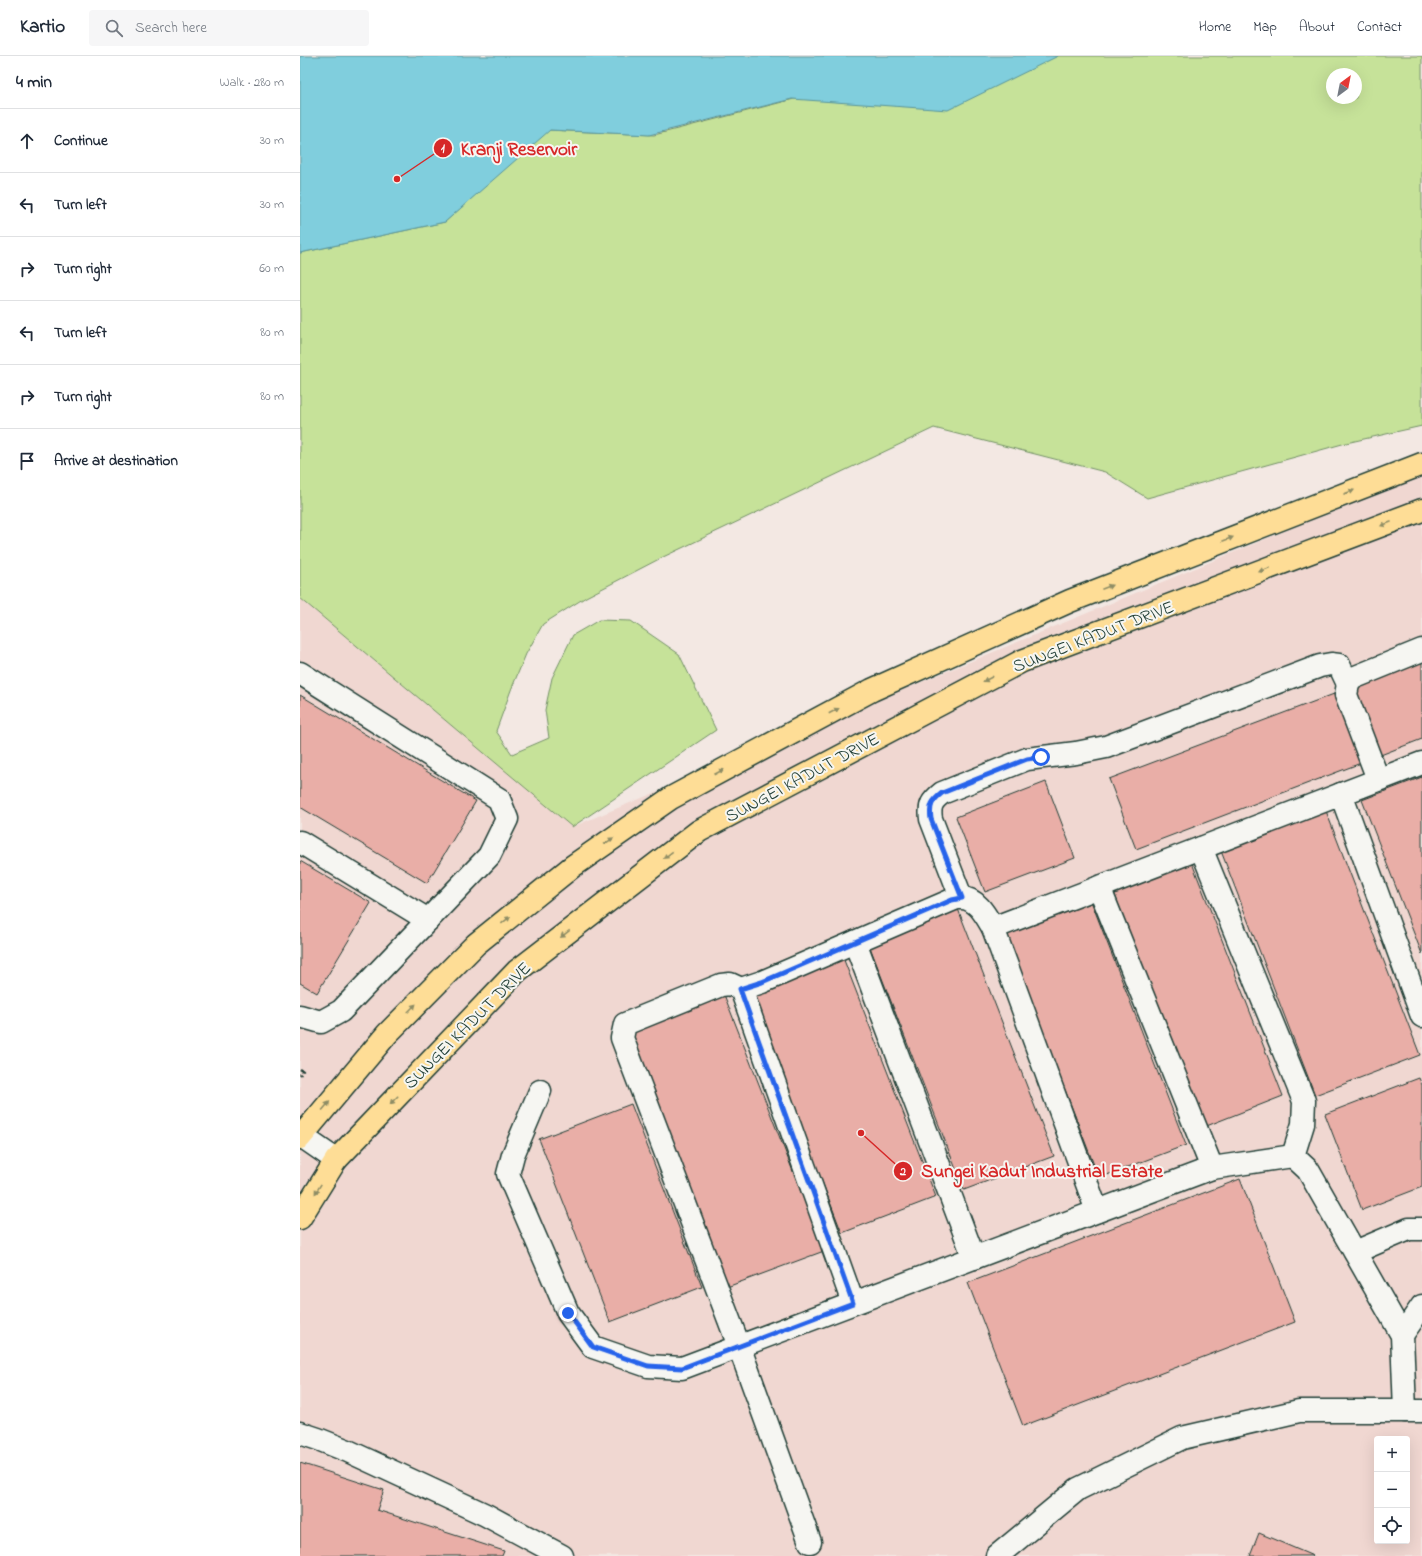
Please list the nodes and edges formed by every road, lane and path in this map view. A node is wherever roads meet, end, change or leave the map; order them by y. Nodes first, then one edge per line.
1 (1422, 464) edge
2 (1422, 510) edge
3 (1422, 650) edge
4 (300, 673) edge
5 (1348, 684) junction
6 (1422, 763) edge
7 (1378, 780) junction
8 (1341, 794) junction
9 (300, 842) edge
10 (1201, 848) junction
11 (1099, 887) junction
12 (962, 898) junction
13 (428, 920) junction
14 (993, 928) junction
15 (855, 942) junction
16 (740, 989) junction
17 (300, 1016) edge
18 (1422, 1016) edge
19 (300, 1070) edge
20 (300, 1075) edge
21 (540, 1091) dead end
22 (300, 1136) edge
23 (1293, 1156) junction
24 (336, 1160) junction
25 (1212, 1168) junction
26 (1097, 1211) junction
27 (300, 1218) edge
28 (1422, 1229) edge
29 (1355, 1252) junction
30 (974, 1258) junction
31 (853, 1303) junction
32 (1422, 1306) edge
33 (1402, 1335) junction
34 (739, 1346) junction
35 (1414, 1411) edge
36 (300, 1433) edge
37 (810, 1542) dead end
38 (562, 1556) edge
39 (997, 1556) edge

22 -> 1 main road, SUNGEI KADUT DRIVE
2 -> 24 main road, SUNGEI KADUT DRIVE
3 - 5 street
4 - 13 street
5 - 7 street
5 - 12 street
6 - 7 street
7 - 8 street
8 - 10 street
8 - 18 street
9 - 13 street
10 - 11 street
10 - 23 street
11 - 14 street
11 - 25 street
12 - 14 street
12 - 15 street
13 - 17 street
14 - 26 street
15 - 16 street
15 - 30 street
16 - 31 street
16 - 34 street
19 - 20 path
21 - 34 street
22 - 24 street
23 - 25 street
23 - 29 street
24 -> 27 main road, SUNGEI KADUT DRIVE
25 - 26 street
26 - 30 street
28 - 29 street
29 - 33 street
30 - 31 street
31 - 34 street
32 - 33 street
33 - 35 street
34 - 37 street
35 - 39 street
36 - 38 street

